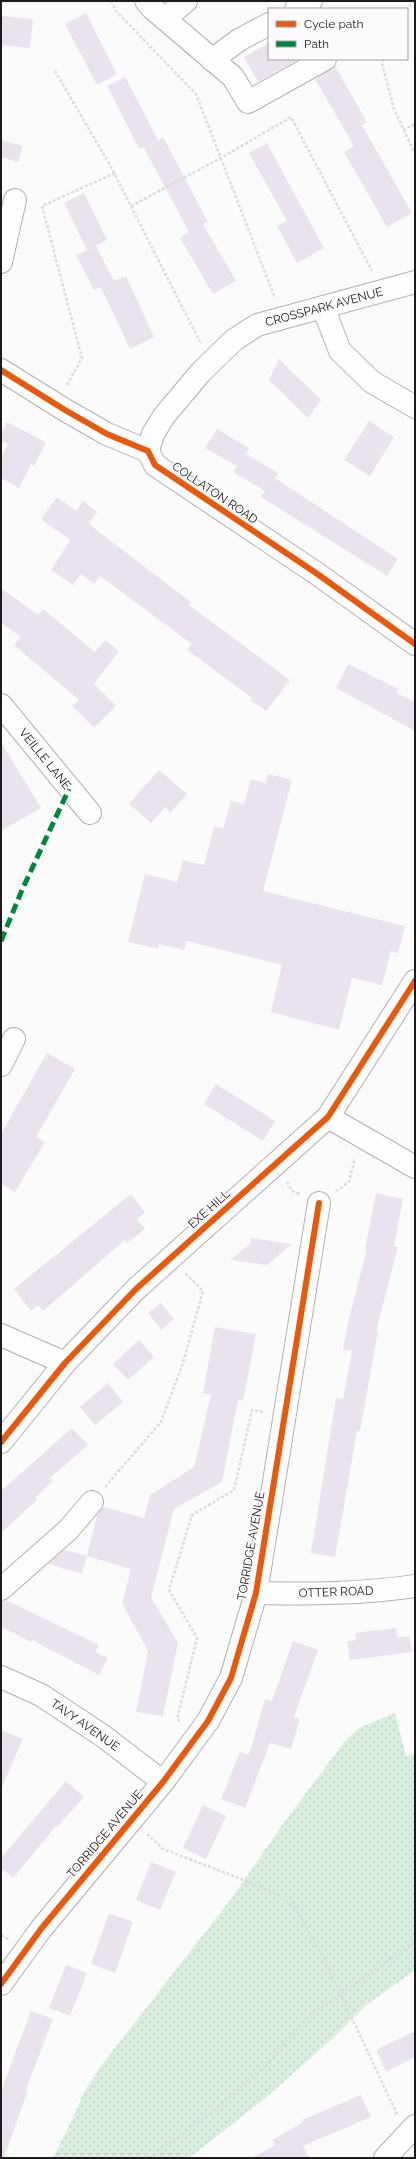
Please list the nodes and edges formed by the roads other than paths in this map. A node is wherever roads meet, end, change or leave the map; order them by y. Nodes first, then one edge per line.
1 (146, 1) edge
2 (186, 1) edge
3 (311, 1) edge
4 (298, 8) edge
5 (165, 19) junction
6 (268, 25) edge
7 (212, 60) junction
8 (323, 60) edge
9 (15, 200) dead end
10 (1, 262) edge
11 (415, 282) edge
12 (322, 306) junction
13 (1, 370) edge
14 (415, 407) edge
15 (148, 451) junction
16 (415, 644) edge
17 (1, 705) edge
18 (90, 814) dead end
19 (415, 981) edge
20 (14, 1039) dead end
21 (1, 1065) edge
22 (328, 1117) junction
23 (415, 1167) edge
24 (319, 1203) road end
25 (1, 1335) edge
26 (65, 1363) junction
27 (1, 1442) edge
28 (92, 1502) road end
29 (415, 1586) edge
30 (1, 1590) edge
31 (256, 1593) junction
32 (1, 1676) edge
33 (163, 1782) junction
34 (1, 1984) edge
35 (411, 2130) edge
36 (385, 2158) edge

1 - 5 street
2 - 5 street
3 - 4 street
5 - 7 street
6 - 7 street
7 - 8 street
9 - 10 street
11 - 12 street, CROSSPARK AVENUE
12 - 14 street
12 - 15 street, CROSSPARK AVENUE
13 - 15 street
15 - 16 street, COLLATON ROAD
17 - 18 street, VEILLE LANE
19 - 22 street, EXE HILL
20 - 21 street
22 - 23 street
22 - 26 street, EXE HILL
24 - 31 street, TORRIDGE AVENUE
25 - 26 street
26 - 27 street, EXE HILL
28 - 30 street
29 - 31 street, OTTER ROAD
31 - 33 street, TORRIDGE AVENUE
32 - 33 street, TAVY AVENUE
33 - 34 street, TORRIDGE AVENUE
35 - 36 street

